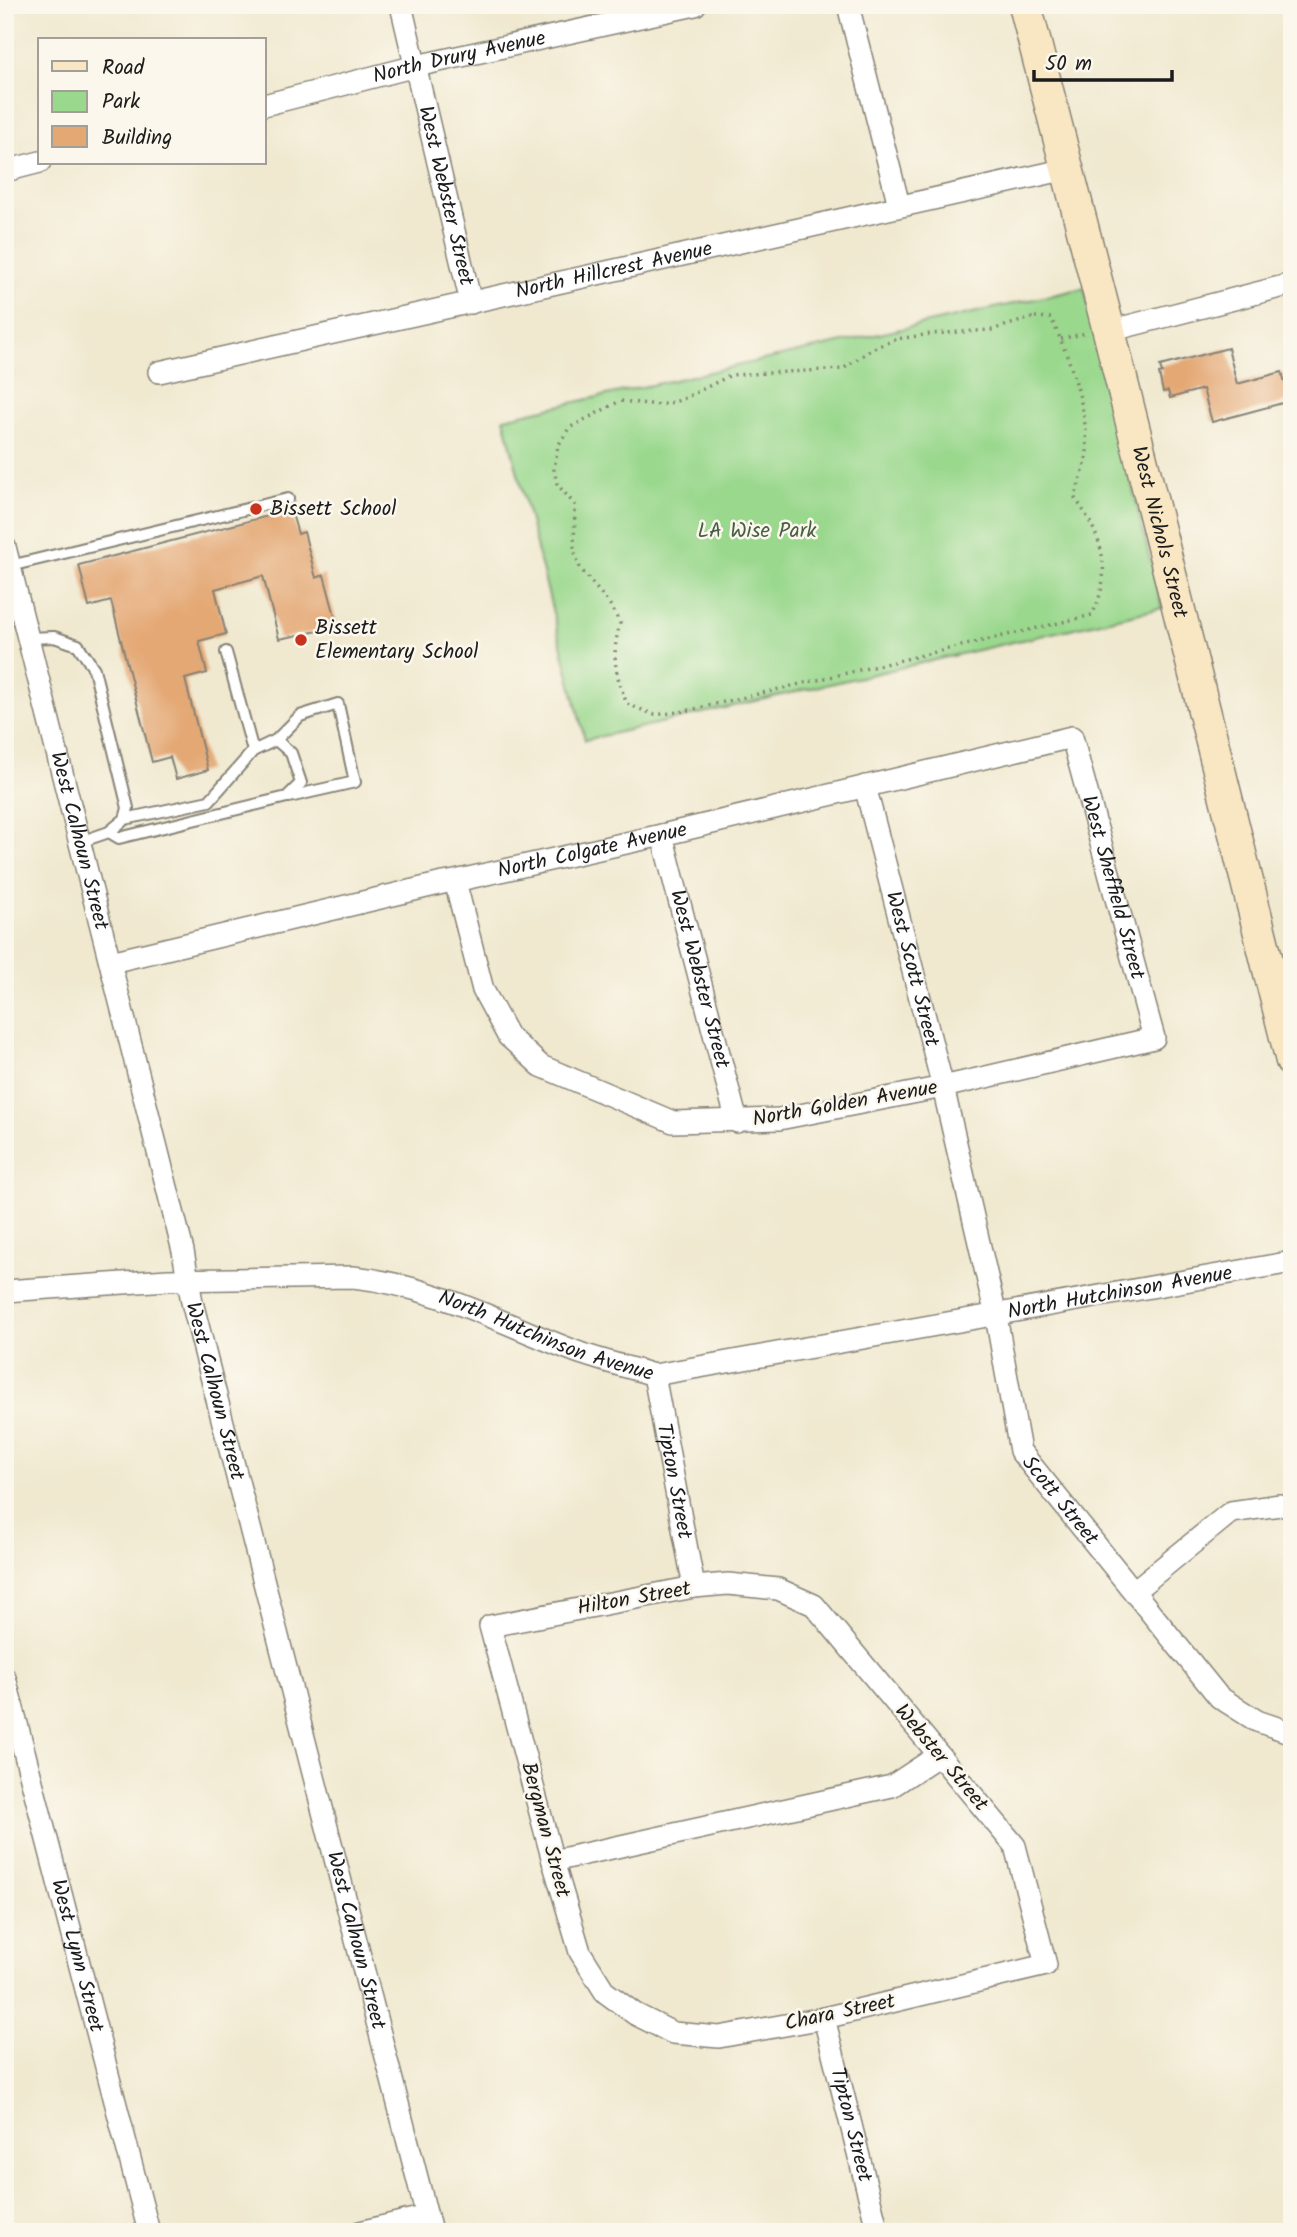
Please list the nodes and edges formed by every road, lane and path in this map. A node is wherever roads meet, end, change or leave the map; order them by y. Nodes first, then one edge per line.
1 (401, 5) edge
2 (695, 5) edge
3 (848, 5) edge
4 (1025, 5) edge
5 (416, 66) junction
6 (266, 104) edge
7 (38, 163) edge
8 (1067, 169) junction
9 (5, 171) edge
10 (899, 205) junction
11 (1292, 284) edge
12 (471, 303) junction
13 (1101, 331) junction
14 (1061, 339) junction
15 (159, 372) dead end
16 (288, 499) dead end
17 (8, 556) edge
18 (28, 638) junction
19 (226, 652) dead end
20 (1072, 737) joint
21 (275, 740) junction
22 (253, 751) junction
23 (865, 786) junction
24 (287, 797) junction
25 (125, 819) junction
26 (109, 832) junction
27 (662, 835) junction
28 (80, 842) junction
29 (455, 881) junction
30 (111, 962) junction
31 (1154, 1038) joint
32 (1292, 1061) edge
33 (943, 1087) junction
34 (737, 1122) junction
35 (1292, 1262) edge
36 (188, 1280) junction
37 (5, 1291) edge
38 (996, 1315) junction
39 (654, 1374) junction
40 (1280, 1505) dead end
41 (694, 1587) junction
42 (778, 1589) joint
43 (1134, 1591) junction
44 (490, 1626) joint
45 (5, 1678) edge
46 (1292, 1733) edge
47 (939, 1755) junction
48 (553, 1861) junction
49 (1046, 1965) joint
50 (635, 2014) joint
51 (824, 2018) junction
52 (429, 2224) edge
53 (149, 2232) edge
54 (360, 2232) edge
55 (878, 2232) edge

1 - 5 street, West Webster Street
2 - 5 street, North Drury Avenue
3 - 10 street
4 - 8 street, West Nichols Street
5 - 6 street, North Drury Avenue
5 - 12 street, West Webster Street
7 - 9 street
8 - 10 street, North Hillcrest Avenue
8 - 13 street, West Nichols Street
10 - 12 street, North Hillcrest Avenue
11 - 13 street
12 - 15 street, North Hillcrest Avenue
13 - 14 path
13 - 32 street, West Nichols Street
14 - 14 path
16 - 17 lane
17 - 18 street, West Calhoun Street
18 - 25 lane
18 - 28 street, West Calhoun Street
19 - 22 lane
20 - 23 street, North Colgate Avenue
20 - 31 street, West Sheffield Street
21 - 22 lane
21 - 24 lane
21 - 24 lane
22 - 25 lane
23 - 27 street, North Colgate Avenue
23 - 33 street, West Scott Street
24 - 26 lane
25 - 26 lane
26 - 28 lane
27 - 29 street, North Colgate Avenue
27 - 34 street, West Webster Street
28 - 30 street, West Calhoun Street
29 - 30 street, North Colgate Avenue
29 - 34 street, North Golden Avenue
30 - 36 street, West Calhoun Street
31 - 33 street, North Golden Avenue
33 - 34 street, North Golden Avenue
33 - 38 street, West Scott Street
35 - 38 street, North Hutchinson Avenue
36 - 37 street, North Hutchinson Avenue
36 - 39 street, North Hutchinson Avenue
36 - 52 street, West Calhoun Street
38 - 39 street, North Hutchinson Avenue
38 - 43 street, Scott Street
39 - 41 street, Tipton Street
40 - 43 street
41 - 42 street, Hilton Street
41 - 44 street, Hilton Street
42 - 47 street, Webster Street
43 - 46 street, Scott Street
44 - 48 street, Bergman Street
45 - 53 street, West Lynn Street
47 - 48 street
47 - 49 street, Webster Street
48 - 50 street, Bergman Street
49 - 51 street, Chara Street
50 - 51 street, Chara Street
51 - 55 street, Tipton Street
52 - 54 street

